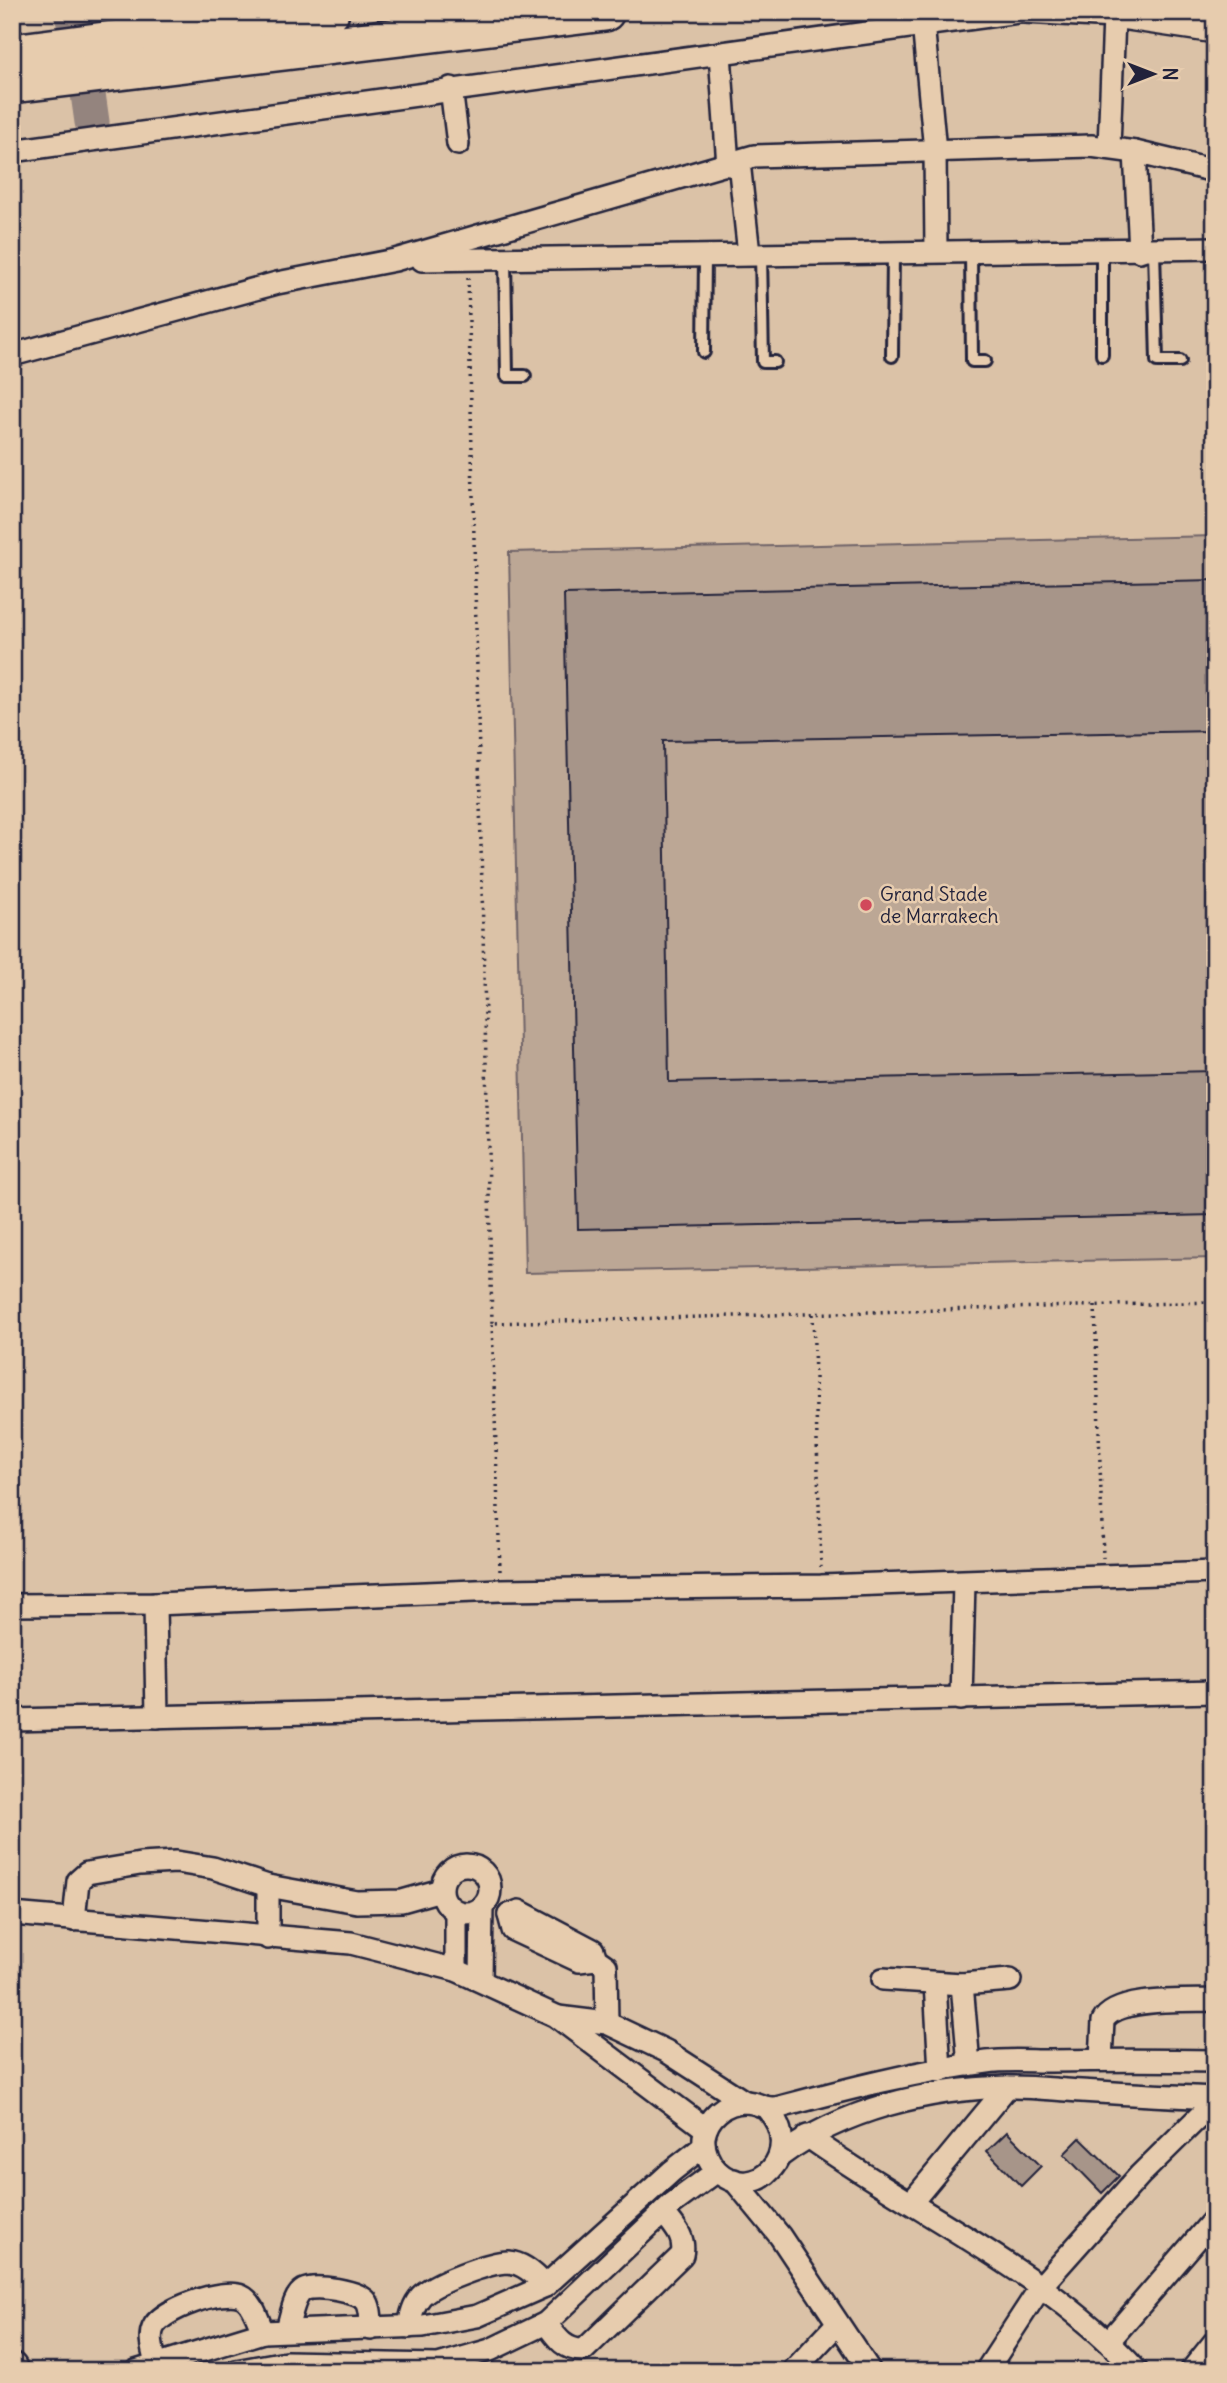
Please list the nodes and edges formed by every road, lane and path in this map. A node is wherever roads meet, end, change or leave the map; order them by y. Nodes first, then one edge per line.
1 (330, 12) edge
2 (605, 12) edge
3 (1018, 12) edge
4 (1024, 12) edge
5 (923, 18) edge
6 (1114, 18) junction
7 (1215, 32) edge
8 (12, 52) edge
9 (720, 54) junction
10 (104, 57) junction
11 (64, 62) junction
12 (12, 84) edge
13 (451, 88) junction
14 (458, 144) dead end
15 (1110, 147) junction
16 (12, 151) edge
17 (935, 151) junction
18 (1135, 152) junction
19 (734, 163) junction
20 (1215, 171) edge
21 (1215, 248) edge
22 (936, 251) junction
23 (971, 251) junction
24 (1147, 251) junction
25 (1102, 252) junction
26 (893, 253) junction
27 (755, 254) junction
28 (705, 256) junction
29 (505, 259) junction
30 (395, 260) junction
31 (468, 260) junction
32 (704, 352) dead end
33 (12, 355) edge
34 (1102, 355) dead end
35 (892, 356) dead end
36 (985, 361) dead end
37 (1180, 361) dead end
38 (775, 362) dead end
39 (525, 376) dead end
40 (1215, 1302) edge
41 (1096, 1305) junction
42 (813, 1314) junction
43 (492, 1323) junction
44 (1215, 1572) edge
45 (1104, 1576) junction
46 (964, 1582) junction
47 (821, 1586) junction
48 (500, 1590) junction
49 (155, 1604) junction
50 (12, 1605) edge
51 (1215, 1692) edge
52 (961, 1699) junction
53 (157, 1717) junction
54 (12, 1720) edge
55 (268, 1886) junction
56 (441, 1890) junction
57 (484, 1905) junction
58 (456, 1912) junction
59 (12, 1914) edge
60 (74, 1920) junction
61 (268, 1938) junction
62 (456, 1970) junction
63 (883, 1979) dead end
64 (481, 1980) junction
65 (1010, 1980) dead end
66 (935, 1983) junction
67 (962, 1984) junction
68 (1215, 2000) edge
69 (556, 2016) junction
70 (607, 2024) junction
71 (1109, 2060) junction
72 (1215, 2061) edge
73 (954, 2068) junction
74 (1007, 2087) junction
75 (954, 2093) junction
76 (1118, 2094) junction
77 (1215, 2099) edge
78 (745, 2102) junction
79 (768, 2110) junction
80 (807, 2136) junction
81 (705, 2137) junction
82 (780, 2156) junction
83 (726, 2176) junction
84 (911, 2203) junction
85 (664, 2213) junction
86 (1215, 2218) edge
87 (1042, 2285) junction
88 (545, 2286) junction
89 (477, 2316) junction
90 (546, 2323) junction
91 (837, 2324) junction
92 (408, 2327) junction
93 (287, 2329) junction
94 (371, 2329) junction
95 (263, 2332) junction
96 (1110, 2341) junction
97 (1215, 2341) edge
98 (490, 2350) junction
99 (156, 2365) junction
100 (287, 2366) edge
101 (333, 2366) edge
102 (386, 2367) edge
103 (135, 2371) edge
104 (236, 2371) edge
105 (793, 2371) edge
106 (870, 2371) edge
107 (986, 2371) edge
108 (1137, 2371) edge
109 (1191, 2371) edge

1 - 10 highway
2 - 10 highway
3 - 5 street
4 - 6 street
5 - 9 street
5 - 17 street
6 - 7 street
6 - 15 street
8 - 11 highway
9 - 13 street
9 - 19 street
10 - 11 highway
11 - 12 highway
13 - 14 street
13 - 16 street
15 - 17 street
15 - 18 street
17 - 19 street
17 - 22 street
18 - 20 street
18 - 24 street
19 - 27 street
19 - 30 street
21 - 24 street
22 - 23 street
22 - 26 street
23 - 25 street
23 - 36 lane
24 - 25 street
24 - 37 lane
25 - 34 lane
26 - 27 street
26 - 35 lane
27 - 28 street
27 - 38 lane
28 - 29 street
28 - 32 lane
29 - 31 street
29 - 39 lane
30 - 31 street
30 - 33 street
31 - 43 path
40 - 41 path
41 - 42 path
41 - 45 path
42 - 43 path
42 - 47 path
43 - 48 path
44 - 45 street
45 - 46 street
46 - 47 street
46 - 52 street
47 - 48 street
48 - 49 street
49 - 50 street
49 - 53 street
51 - 52 street
52 - 53 street
53 - 54 street
55 - 56 street
55 - 60 street
55 - 61 street
56 - 57 street
56 - 58 street
57 - 58 street
57 - 64 street
57 - 70 street
58 - 62 street
59 - 60 street
60 - 61 street
61 - 62 street
62 - 64 street
63 - 66 street
64 - 69 street
65 - 67 street
66 - 67 street
66 - 73 street
67 - 73 street
68 - 71 street
69 - 70 street
69 - 81 street
70 - 78 street
71 - 72 street
71 - 73 street
71 - 76 street
73 - 75 street
73 - 79 street
74 - 75 street
74 - 76 street
74 - 84 street
75 - 80 street
76 - 77 street
77 - 87 street
78 - 79 street
78 - 81 street
79 - 82 street
80 - 82 street
80 - 84 street
81 - 83 street
81 - 88 street
82 - 83 street
83 - 85 street
83 - 91 street
84 - 87 street
85 - 90 street
85 - 90 street
86 - 96 street
87 - 96 street
87 - 107 street
88 - 89 street
88 - 92 street
89 - 92 street
89 - 98 street
90 - 98 street
91 - 105 street
91 - 106 street
92 - 94 street
93 - 94 street
93 - 94 street
93 - 95 street
95 - 99 street
95 - 99 street
96 - 108 street
97 - 109 street
98 - 102 street
99 - 103 street
100 - 101 street
100 - 104 street
101 - 102 street

